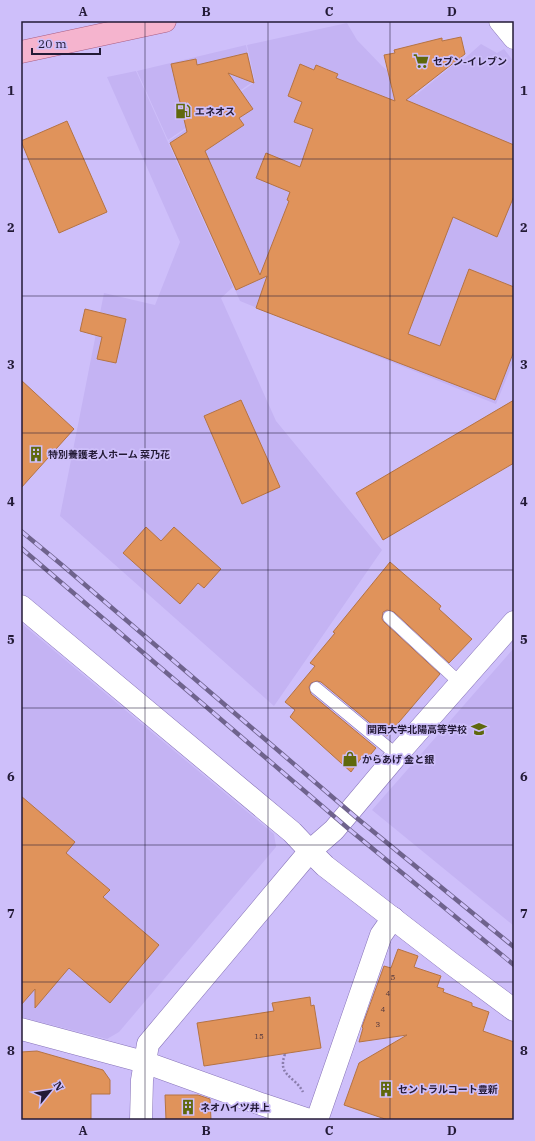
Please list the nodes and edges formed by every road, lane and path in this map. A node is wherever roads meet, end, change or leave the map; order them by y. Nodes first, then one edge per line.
1 (165, 21) edge
2 (500, 21) edge
3 (101, 28) edge
4 (514, 38) edge
5 (21, 52) edge
6 (21, 606) edge
7 (389, 617) dead end
8 (514, 622) edge
9 (460, 684) junction
10 (316, 688) dead end
11 (397, 755) junction
12 (310, 851) junction
13 (393, 918) junction
14 (514, 1010) edge
15 (21, 1029) edge
16 (285, 1054) dead end
17 (144, 1062) junction
18 (303, 1094) dead end
19 (140, 1120) edge
20 (309, 1120) edge
21 (317, 1120) edge

1 - 3 main road
2 - 4 street
3 - 5 main road
6 - 12 street
7 - 9 lane
8 - 9 street
9 - 11 street
10 - 11 lane
11 - 12 street
12 - 13 street
12 - 17 street
13 - 14 street
13 - 21 street
15 - 17 street
16 - 18 path
17 - 19 street
17 - 20 street

